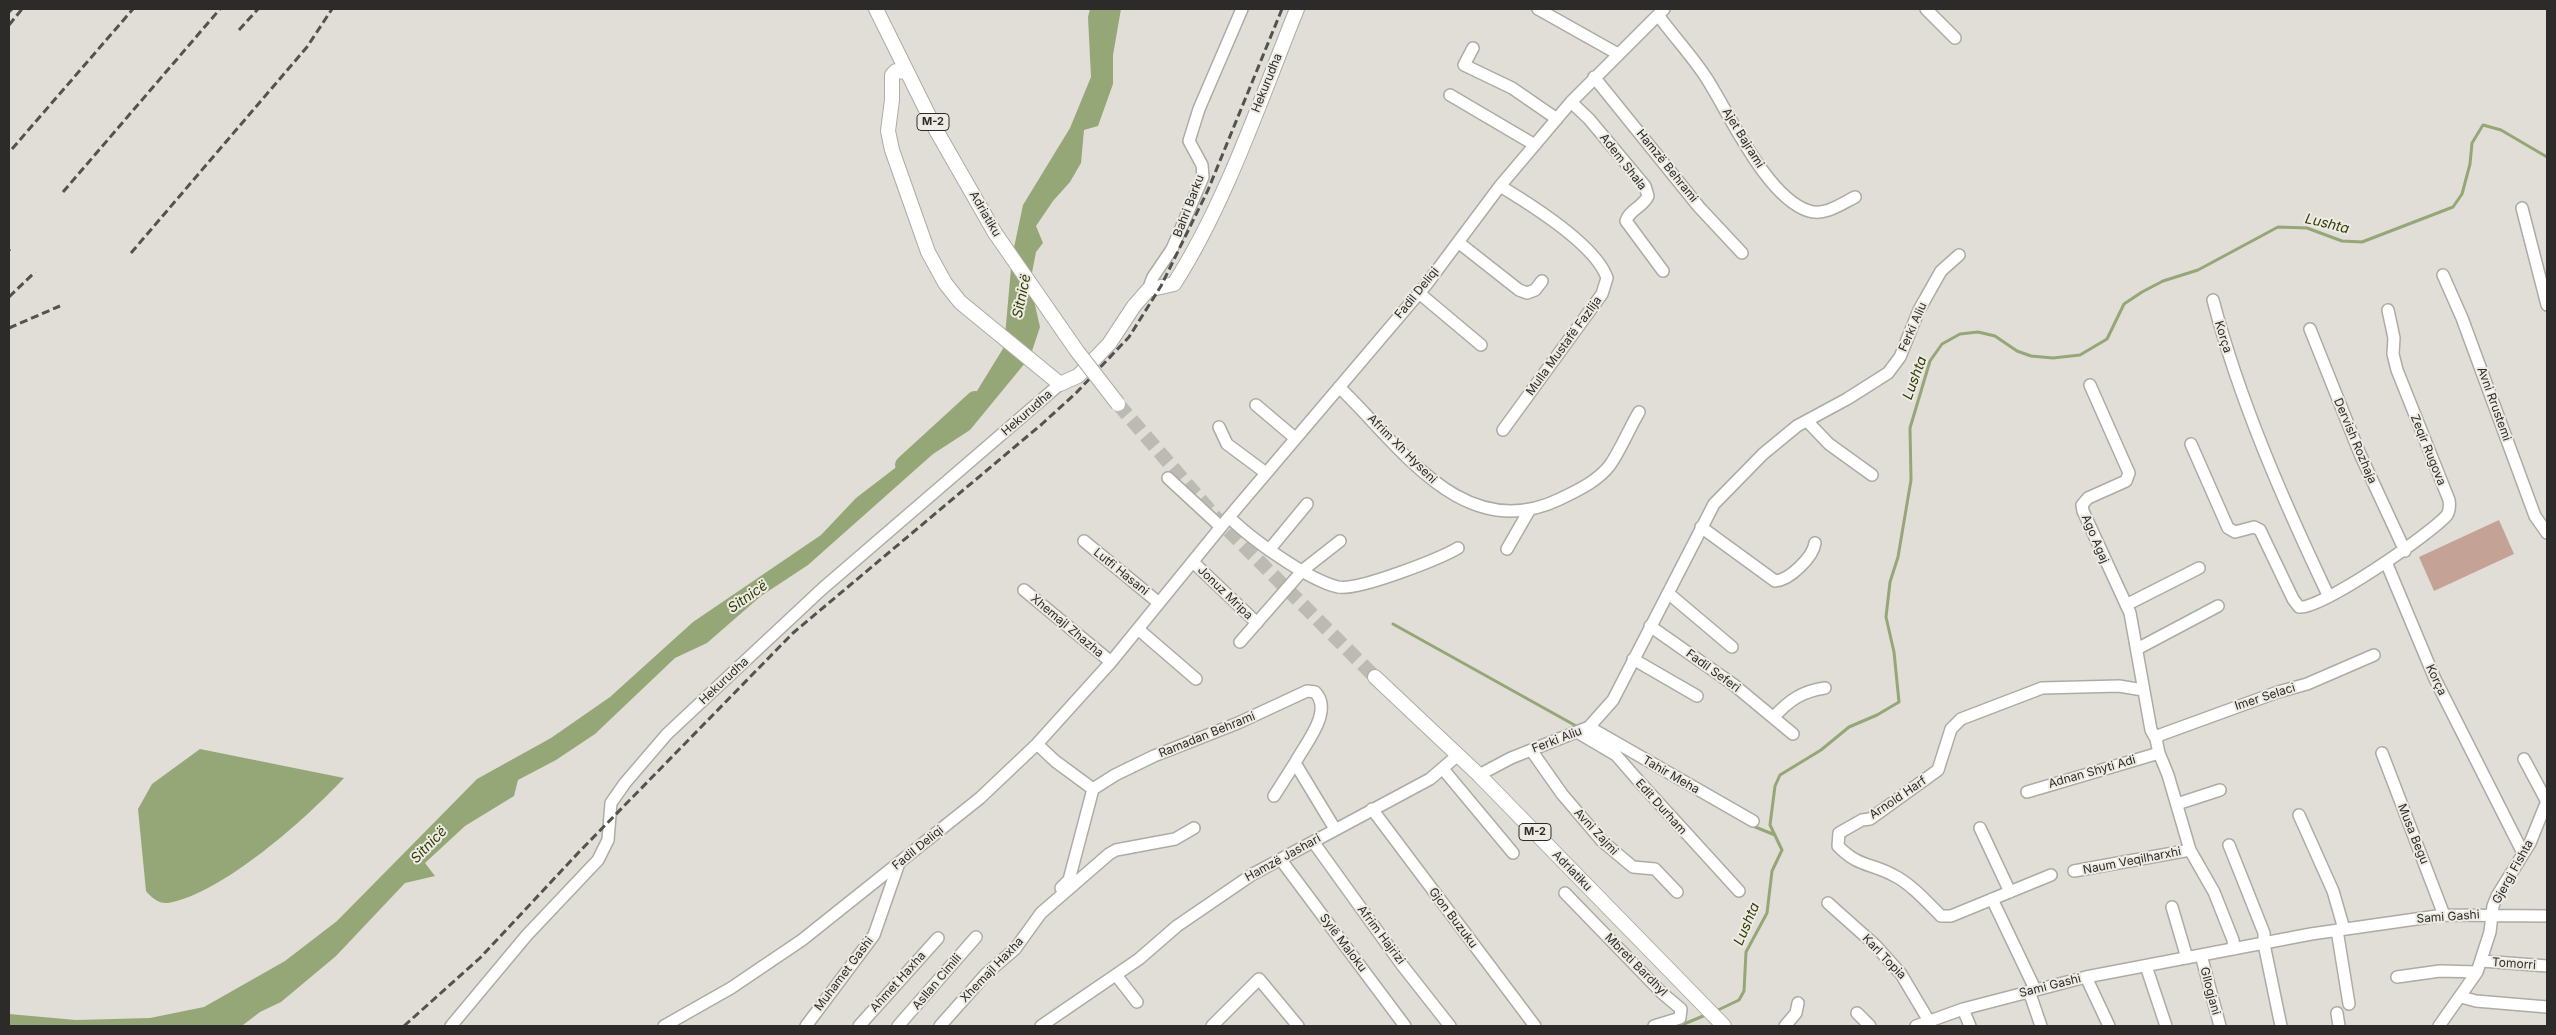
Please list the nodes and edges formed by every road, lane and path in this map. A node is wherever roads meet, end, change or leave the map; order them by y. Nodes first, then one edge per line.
1 (876, 9) edge
2 (1242, 9) edge
3 (1297, 9) edge
4 (1538, 9) edge
5 (1926, 9) edge
6 (1661, 11) edge
7 (890, 38) junction
8 (1955, 38) dead end
9 (1473, 48) dead end
10 (1618, 54) junction
11 (907, 72) junction
12 (892, 75) junction
13 (1594, 77) junction
14 (916, 90) junction
15 (1450, 95) dead end
16 (892, 100) junction
17 (1572, 102) junction
18 (1557, 119) junction
19 (1535, 145) junction
20 (1500, 186) junction
21 (1855, 197) dead end
22 (2522, 208) dead end
23 (1458, 242) junction
24 (1742, 253) dead end
25 (1959, 255) dead end
26 (1663, 271) dead end
27 (2443, 274) dead end
28 (1542, 280) dead end
29 (1148, 290) junction
30 (1419, 293) junction
31 (2213, 300) dead end
32 (2547, 305) edge
33 (2388, 310) dead end
34 (2310, 329) dead end
35 (1481, 345) dead end
36 (1060, 384) junction
37 (2090, 385) dead end
38 (1339, 387) junction
39 (1118, 404) tunnel mouth
40 (1256, 405) dead end
41 (1639, 412) dead end
42 (1806, 421) junction
43 (1219, 428) dead end
44 (1503, 430) dead end
45 (1295, 438) junction
46 (2191, 444) dead end
47 (1266, 473) junction
48 (1872, 475) dead end
49 (1168, 478) dead end
50 (1307, 504) dead end
51 (1530, 509) junction
52 (1229, 517) junction
53 (1221, 527) junction
54 (1701, 527) junction
55 (2547, 532) edge
56 (1084, 541) dead end
57 (1340, 541) dead end
58 (1815, 543) dead end
59 (1458, 548) dead end
60 (1507, 549) dead end
61 (1269, 550) junction
62 (2405, 551) junction
63 (1193, 562) junction
64 (2386, 562) junction
65 (2199, 568) dead end
66 (1303, 570) junction
67 (1024, 590) dead end
68 (1668, 593) junction
69 (2328, 595) junction
70 (1159, 603) junction
71 (2126, 605) junction
72 (2218, 606) dead end
73 (1257, 623) junction
74 (1650, 626) junction
75 (1138, 629) junction
76 (1240, 642) dead end
77 (1732, 647) dead end
78 (2137, 649) junction
79 (2374, 654) dead end
80 (1632, 660) junction
81 (1111, 662) junction
82 (1375, 677) tunnel mouth
83 (1196, 679) dead end
84 (1825, 688) dead end
85 (2143, 690) junction
86 (1697, 696) dead end
87 (1774, 717) junction
88 (1583, 730) junction
89 (1793, 734) dead end
90 (2156, 739) junction
91 (1037, 744) junction
92 (1531, 750) junction
93 (2159, 753) junction
94 (2382, 754) dead end
95 (1458, 755) junction
96 (2524, 758) dead end
97 (1295, 763) junction
98 (1443, 769) junction
99 (1479, 776) junction
100 (1093, 789) junction
101 (2220, 790) dead end
102 (2026, 792) dead end
103 (1274, 796) dead end
104 (2547, 801) edge
105 (2177, 804) junction
106 (1372, 809) junction
107 (2299, 815) dead end
108 (1753, 821) dead end
109 (1194, 828) dead end
110 (1980, 828) dead end
111 (1335, 829) junction
112 (1314, 843) junction
113 (2229, 845) dead end
114 (2190, 850) junction
115 (1513, 853) dead end
116 (2523, 854) junction
117 (1281, 860) junction
118 (899, 863) junction
119 (2074, 871) dead end
120 (2051, 875) dead end
121 (1739, 891) dead end
122 (1677, 892) dead end
123 (2010, 892) junction
124 (1566, 893) dead end
125 (1992, 899) junction
126 (1828, 903) dead end
127 (2172, 908) dead end
128 (1041, 913) junction
129 (2492, 915) junction
130 (2444, 916) junction
131 (2547, 916) edge
132 (2341, 930) junction
133 (976, 937) dead end
134 (938, 938) dead end
135 (2264, 944) junction
136 (2234, 950) junction
137 (2201, 956) junction
138 (2187, 958) junction
139 (2146, 966) junction
140 (2480, 966) junction
141 (2547, 966) edge
142 (1116, 975) junction
143 (2086, 977) junction
144 (2397, 977) dead end
145 (2032, 990) junction
146 (2461, 997) junction
147 (1137, 1002) dead end
148 (1798, 1004) dead end
149 (2350, 1004) dead end
150 (2547, 1007) edge
151 (1963, 1009) junction
152 (1857, 1012) dead end
153 (2338, 1013) dead end
154 (1929, 1021) junction
155 (451, 1026) edge
156 (664, 1026) edge
157 (806, 1026) edge
158 (859, 1026) edge
159 (898, 1026) edge
160 (940, 1026) edge
161 (1040, 1026) edge
162 (1212, 1026) edge
163 (1298, 1026) edge
164 (1405, 1026) edge
165 (1450, 1026) edge
166 (1535, 1026) edge
167 (1654, 1026) edge
168 (1724, 1026) edge
169 (1785, 1026) edge
170 (1870, 1026) edge
171 (1916, 1026) edge
172 (1970, 1026) edge
173 (2041, 1026) edge
174 (2109, 1026) edge
175 (2166, 1026) edge
176 (2220, 1026) edge
177 (2281, 1026) edge
178 (2339, 1026) edge
179 (2439, 1026) edge

1 - 7 main road, Adriatiku / M-2
2 - 29 street, Bahri Barku
3 - 29 main road, Hekurudha
4 - 10 street
5 - 8 street
6 - 10 street, Fadil Deliqi
6 - 21 street, Ajet Bajrami
7 - 11 main road, Adriatiku / M-2
7 - 12 main road, Hekurudha
9 - 18 street
10 - 13 street, Fadil Deliqi
11 - 12 main road
11 - 14 main road, Adriatiku / M-2
12 - 16 main road, Hekurudha
13 - 17 street, Fadil Deliqi
13 - 24 street, Hamzë Behrami
14 - 16 main road
14 - 39 main road, Adriatiku / M-2, bridge
15 - 19 street
16 - 36 main road, Hekurudha
17 - 18 street, Fadil Deliqi
17 - 26 street, Adem Shala
18 - 19 street, Fadil Deliqi
19 - 20 street, Fadil Deliqi
20 - 23 street, Fadil Deliqi
20 - 44 street, Mulla Mustafë Fazlija
22 - 32 street
23 - 28 street
23 - 30 street, Fadil Deliqi
25 - 42 street, Ferki Aliu
27 - 55 street, Avni Rrustemi
29 - 36 main road, Hekurudha
30 - 35 street
30 - 38 street, Fadil Deliqi
31 - 69 street, Korça
33 - 62 street, Zeqir Rugova
34 - 62 street, Dervish Rozhaja
36 - 155 street, Hekurudha
37 - 71 street, Ago Agaj
38 - 45 street, Fadil Deliqi
38 - 51 street, Afrim Xh Hyseni
40 - 45 street
41 - 51 street, Afrim Xh Hyseni
42 - 48 street
42 - 54 street, Ferki Aliu
43 - 47 street
45 - 47 street, Fadil Deliqi
46 - 69 street
47 - 52 street, Fadil Deliqi
49 - 53 street
50 - 61 street
51 - 60 street
52 - 53 street, Fadil Deliqi
52 - 61 street
53 - 63 street, Fadil Deliqi
54 - 58 street
54 - 68 street, Ferki Aliu
56 - 70 street, Lutfi Hasani
57 - 66 street, Jonuz Mripa
59 - 66 street
61 - 66 street
62 - 64 street, Zeqir Rugova
63 - 70 street, Fadil Deliqi
63 - 73 street, Jonuz Mripa
64 - 69 street
64 - 116 street, Korça
65 - 71 street
66 - 73 street, Jonuz Mripa
67 - 81 street, Xhemajl Zhazha
68 - 74 street, Ferki Aliu
68 - 77 street
70 - 75 street, Fadil Deliqi
71 - 78 street, Ago Agaj
72 - 78 street
73 - 76 street, Jonuz Mripa
74 - 80 street, Ferki Aliu
74 - 87 street, Fadil Seferi
75 - 81 street, Fadil Deliqi
75 - 83 street
78 - 85 street, Ago Agaj
79 - 90 street, Imer Selaci
80 - 86 street
80 - 88 street, Ferki Aliu
81 - 91 street, Fadil Deliqi
82 - 95 main road, Adriatiku / M-2
84 - 87 street
85 - 90 street, Ago Agaj
85 - 125 street, Arnold Harf
87 - 89 street, Fadil Seferi
88 - 92 street, Ferki Aliu
88 - 108 street, Tahir Meha
88 - 121 street, Edit Durham
90 - 93 street, Ago Agaj
91 - 100 street
91 - 118 street, Fadil Deliqi
92 - 99 street, Ferki Aliu
92 - 122 street, Avni Zajmi
93 - 102 street, Adnan Shyti Adi
93 - 105 street, Ago Agaj
94 - 130 street, Musa Begu
95 - 98 street, Hamzë Jashari
95 - 99 main road, Adriatiku / M-2
96 - 104 street
97 - 100 street, Ramadan Behrami
97 - 103 street, Ramadan Behrami
97 - 111 street
98 - 106 street, Hamzë Jashari
98 - 115 street
99 - 168 main road, Adriatiku / M-2
100 - 128 street, Xhemajl Haxha
101 - 105 street
104 - 116 street, Gjergj Fishta
105 - 114 street, Ago Agaj
106 - 111 street, Hamzë Jashari
106 - 166 street, Gjon Buzuku
107 - 132 street
109 - 128 street, Xhemajl Haxha
110 - 123 street
111 - 112 street, Hamzë Jashari
112 - 117 street, Hamzë Jashari
112 - 165 street, Afrim Hajrizi
113 - 135 street
114 - 119 street, Naum Veqilharxhi
114 - 136 street, Ago Agaj
116 - 129 street, Gjergj Fishta
117 - 142 street, Hamzë Jashari
117 - 164 street, Sylë Maloku
118 - 156 street, Fadil Deliqi
118 - 157 street, Muhamet Gashi
120 - 123 street, Arnold Harf
123 - 125 street, Arnold Harf
124 - 167 street, Mbreti Bardhyl
125 - 145 street
126 - 154 street, Karl Topia
127 - 138 street
128 - 160 street, Xhemajl Haxha
129 - 130 street, Sami Gashi
129 - 131 street, Sami Gashi
129 - 140 street, Gjergj Fishta
130 - 132 street, Sami Gashi
132 - 135 street, Sami Gashi
132 - 149 street
133 - 159 street, Asllan Cimili
134 - 158 street, Ahmet Haxha
135 - 136 street, Sami Gashi
135 - 177 street
136 - 137 street, Sami Gashi
137 - 138 street, Sami Gashi
137 - 176 street, Gllogjani
138 - 139 street, Sami Gashi
139 - 143 street, Sami Gashi
139 - 175 street
140 - 141 street, Tomorri
140 - 144 street, Tomorri
140 - 146 street, Gjergj Fishta
142 - 147 street
142 - 161 street, Hamzë Jashari
143 - 145 street, Sami Gashi
143 - 174 street
145 - 151 street, Sami Gashi
145 - 173 street
146 - 150 street
146 - 179 street, Gjergj Fishta
148 - 169 street
151 - 154 street, Sami Gashi
151 - 172 street
152 - 170 street
153 - 178 street
154 - 171 street, Sami Gashi
162 - 163 street

